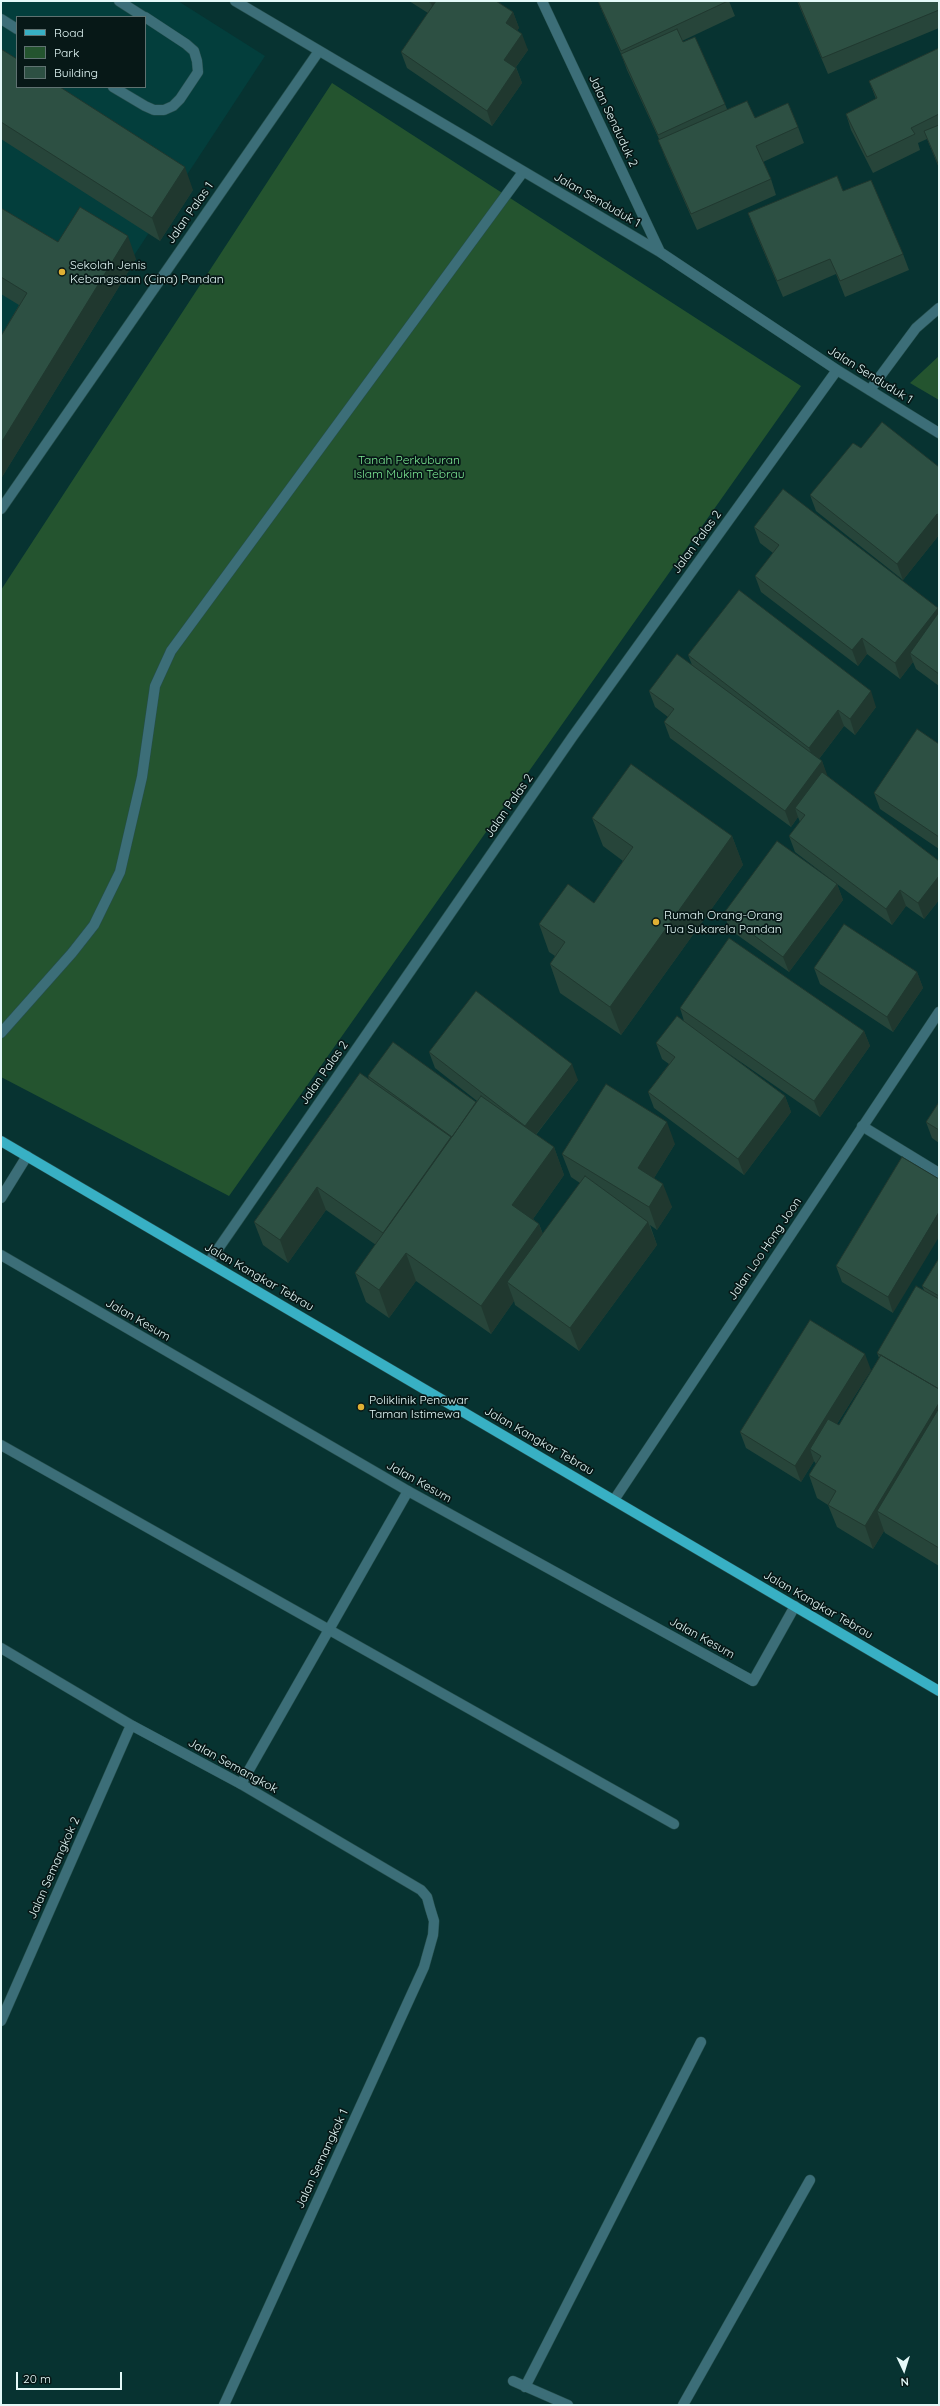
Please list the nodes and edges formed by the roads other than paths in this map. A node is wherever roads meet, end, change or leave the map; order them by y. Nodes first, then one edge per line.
1 (119, 1) edge
2 (235, 1) edge
3 (542, 1) edge
4 (143, 16) edge
5 (146, 18) edge
6 (1, 19) edge
7 (16, 28) edge
8 (319, 51) junction
9 (115, 88) edge
10 (523, 172) junction
11 (660, 252) junction
12 (939, 308) edge
13 (837, 370) junction
14 (870, 390) junction
15 (939, 433) edge
16 (1, 509) edge
17 (939, 1012) edge
18 (1, 1033) edge
19 (862, 1126) junction
20 (1, 1141) edge
21 (27, 1156) junction
22 (939, 1173) edge
23 (1, 1198) edge
24 (1, 1255) edge
25 (209, 1262) junction
26 (1, 1444) edge
27 (408, 1491) junction
28 (614, 1500) junction
29 (795, 1606) junction
30 (331, 1631) junction
31 (1, 1648) edge
32 (939, 1691) edge
33 (131, 1725) junction
34 (241, 1784) junction
35 (674, 1824) dead end
36 (434, 1921) joint
37 (1, 2022) edge
38 (701, 2042) dead end
39 (810, 2180) dead end
40 (513, 2381) dead end
41 (525, 2387) junction
42 (224, 2405) edge
43 (568, 2405) edge
44 (683, 2405) edge

1 - 4 street
2 - 8 street, Jalan Senduduk 1
3 - 11 street, Jalan Senduduk 2
5 - 9 street
6 - 7 street
8 - 10 street, Jalan Senduduk 1
8 - 16 street, Jalan Palas 1
10 - 11 street, Jalan Senduduk 1
10 - 18 street
11 - 13 street, Jalan Senduduk 1
12 - 14 street
13 - 14 street, Jalan Senduduk 1
13 - 25 street, Jalan Palas 2
14 - 15 street, Jalan Senduduk 1
17 - 19 street, Jalan Loo Hong Joon
19 - 22 street
19 - 28 street, Jalan Loo Hong Joon
20 - 21 main road, Jalan Kangkar Tebrau
21 - 23 street
21 - 25 main road, Jalan Kangkar Tebrau
24 - 27 street, Jalan Kesum
25 - 28 main road, Jalan Kangkar Tebrau
26 - 30 street
27 - 29 street, Jalan Kesum
27 - 30 street
28 - 29 main road, Jalan Kangkar Tebrau
29 - 32 main road, Jalan Kangkar Tebrau
30 - 34 street
30 - 35 street
31 - 33 street, Jalan Semangkok
33 - 34 street, Jalan Semangkok
33 - 37 street, Jalan Semangkok 2
34 - 36 street, Jalan Semangkok
36 - 42 street, Jalan Semangkok 1
38 - 41 street
39 - 44 street
40 - 41 street
41 - 43 street

